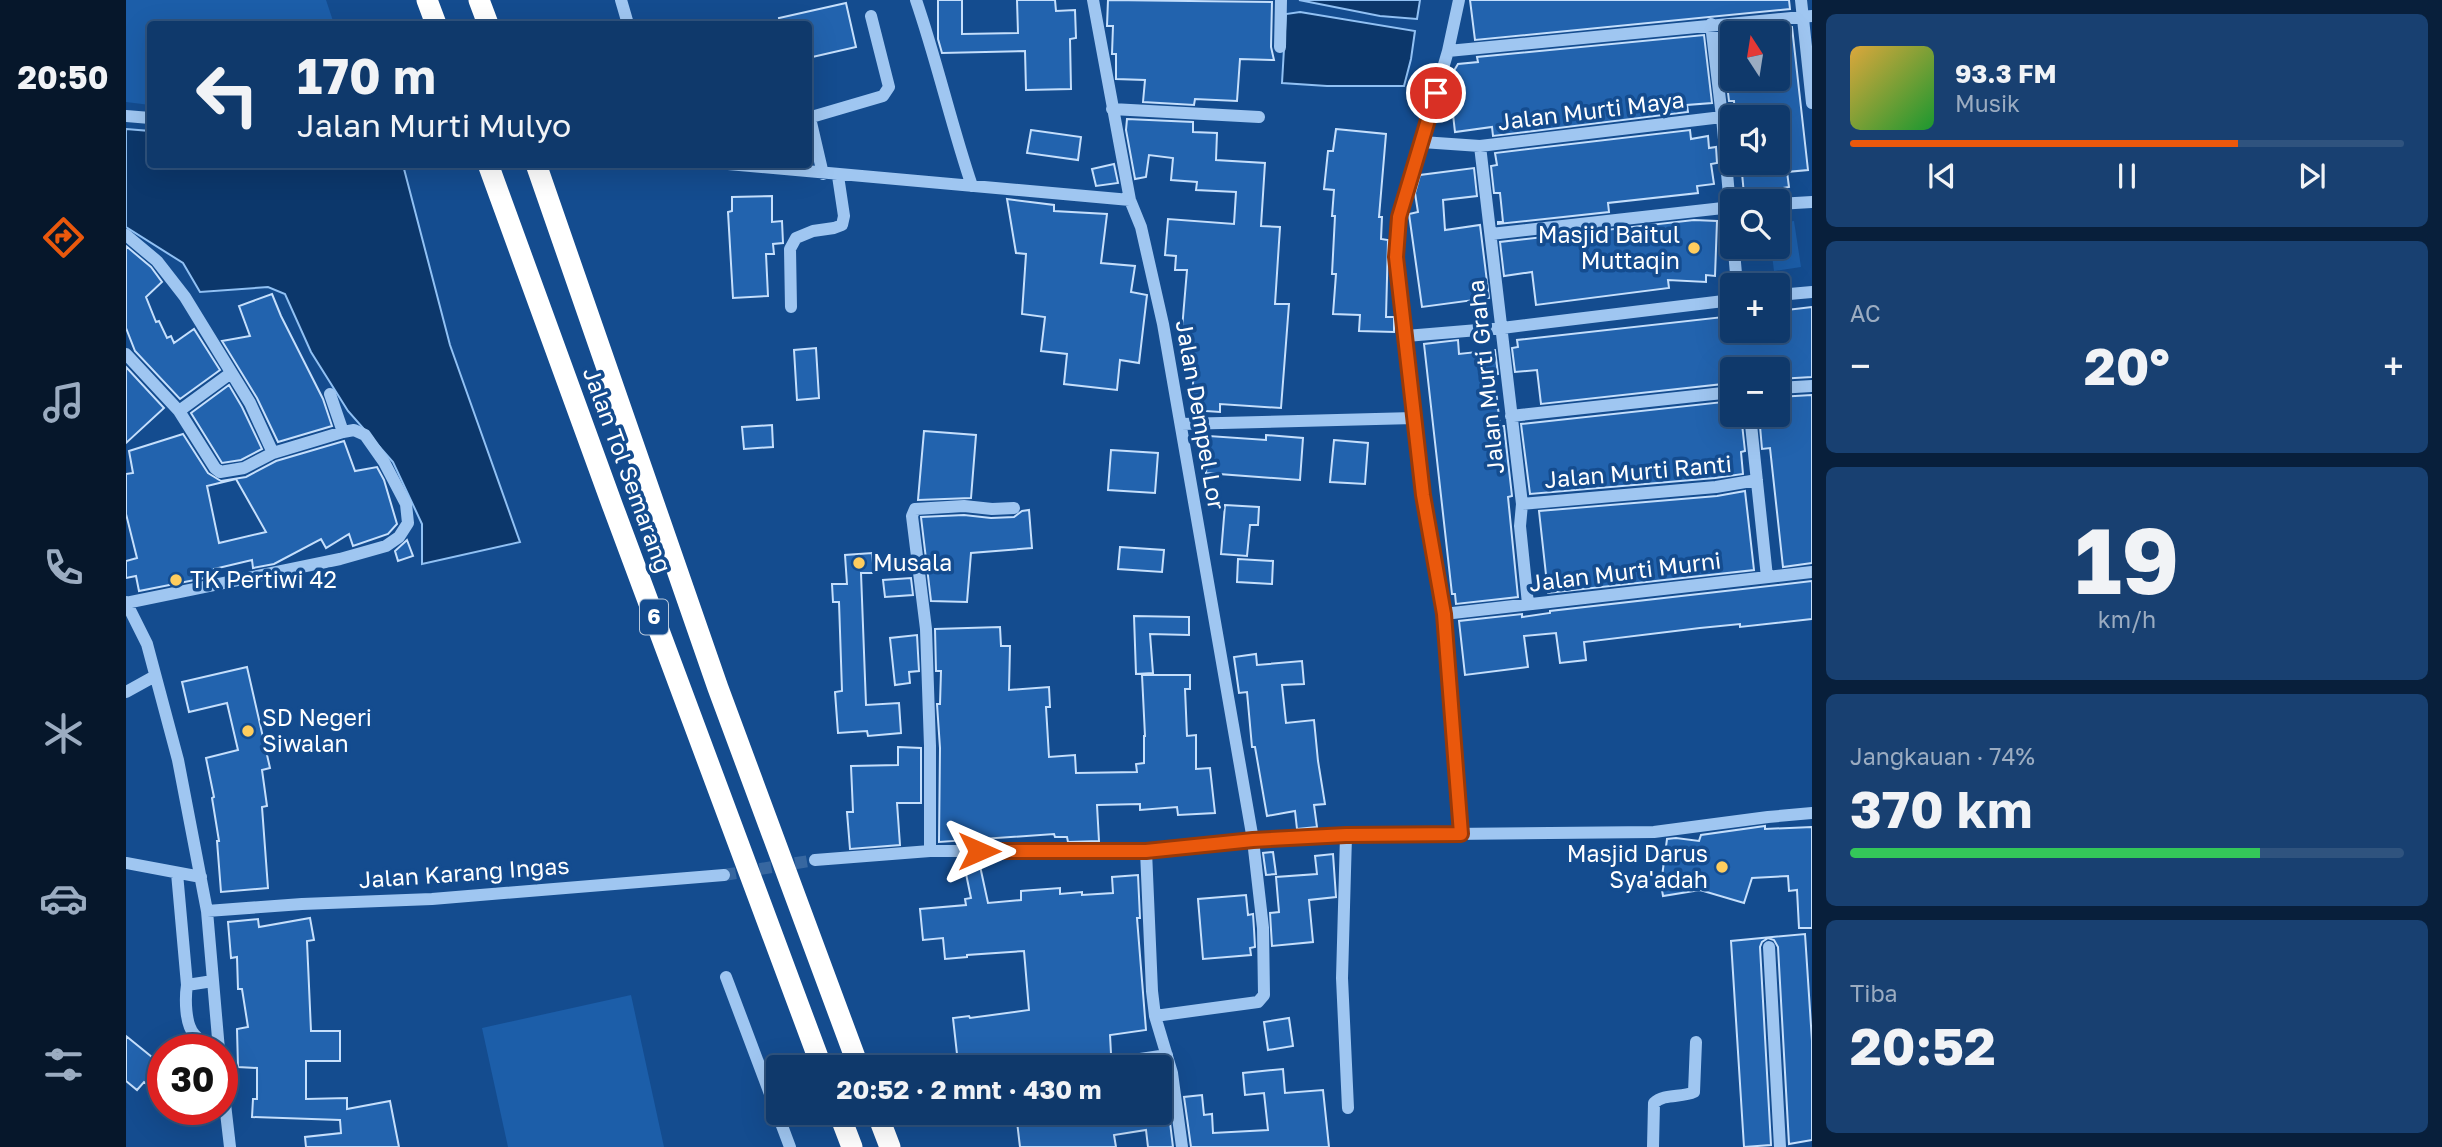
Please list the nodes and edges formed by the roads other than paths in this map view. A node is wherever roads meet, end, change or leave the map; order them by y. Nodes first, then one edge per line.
1 (427, 0) edge
2 (479, 0) edge
3 (621, 0) edge
4 (916, 0) edge
5 (1093, 0) edge
6 (1281, 0) edge
7 (1459, 0) edge
8 (1801, 0) edge
9 (871, 16) dead end
10 (1807, 16) edge
11 (435, 21) edge
12 (487, 21) edge
13 (627, 21) edge
14 (1711, 24) junction
15 (1280, 47) dead end
16 (1448, 51) junction
17 (1812, 103) edge
18 (1721, 105) edge
19 (1112, 110) junction
20 (126, 116) edge
21 (812, 117) edge
22 (1259, 117) dead end
23 (1720, 117) edge
24 (147, 118) edge
25 (812, 130) edge
26 (1422, 142) junction
27 (1480, 146) junction
28 (489, 168) edge
29 (537, 168) edge
30 (766, 168) edge
31 (823, 174) junction
32 (838, 176) junction
33 (971, 186) junction
34 (1130, 200) junction
35 (1812, 202) edge
36 (1790, 203) edge
37 (1720, 208) edge
38 (1491, 234) junction
39 (126, 235) edge
40 (1812, 292) edge
41 (1790, 294) edge
42 (1720, 301) edge
43 (791, 307) dead end
44 (1502, 328) junction
45 (1405, 336) junction
46 (126, 354) edge
47 (231, 373) junction
48 (1812, 386) edge
49 (1790, 387) edge
50 (1720, 393) edge
51 (330, 394) dead end
52 (178, 411) junction
53 (1511, 416) junction
54 (1414, 418) junction
55 (1181, 424) junction
56 (1751, 427) edge
57 (343, 432) junction
58 (273, 453) junction
59 (1757, 480) junction
60 (1522, 504) junction
61 (1014, 508) dead end
62 (1812, 572) edge
63 (1766, 577) junction
64 (126, 603) edge
65 (1528, 604) junction
66 (1444, 614) junction
67 (155, 676) junction
68 (126, 692) edge
69 (1812, 813) edge
70 (1461, 834) junction
71 (1346, 835) junction
72 (1253, 840) junction
73 (930, 851) junction
74 (1146, 851) junction
75 (815, 860) tunnel mouth
76 (126, 863) edge
77 (177, 873) junction
78 (724, 875) tunnel mouth
79 (201, 877) junction
80 (206, 911) junction
81 (1769, 947) dead end
82 (726, 977) dead end
83 (213, 981) junction
84 (187, 985) junction
85 (1155, 1016) junction
86 (193, 1034) edge
87 (218, 1034) edge
88 (1696, 1042) dead end
89 (817, 1055) edge
90 (854, 1055) edge
91 (1167, 1055) edge
92 (1172, 1073) edge
93 (1348, 1108) dead end
94 (227, 1125) edge
95 (844, 1125) edge
96 (882, 1125) edge
97 (230, 1147) edge
98 (790, 1147) edge
99 (852, 1147) edge
100 (890, 1147) edge
101 (1182, 1147) edge
102 (1653, 1147) edge
103 (1780, 1147) edge

1 - 11 highway
2 - 12 highway
3 - 13 street
4 - 33 street
5 - 19 street, Jalan Dempel Lor
6 - 15 street
7 - 16 street
8 - 10 street
9 - 21 street
10 - 14 street
10 - 17 street
14 - 16 street
14 - 18 street
16 - 26 street
19 - 22 street
19 - 34 street, Jalan Dempel Lor
20 - 24 street
23 - 27 street, Jalan Murti Maya
25 - 31 street
26 - 27 street, Jalan Murti Maya
26 - 45 street
27 - 38 street, Jalan Murti Graha
28 - 89 highway, Jalan Tol Semarang / 6
29 - 90 highway, Jalan Tol Semarang / 6
30 - 31 street
31 - 32 street
32 - 33 street
32 - 43 street
33 - 34 street
34 - 55 street, Jalan Dempel Lor
35 - 36 street
37 - 38 street
38 - 44 street, Jalan Murti Graha
39 - 47 street
40 - 41 street
42 - 44 street
44 - 45 street
44 - 53 street, Jalan Murti Graha
45 - 54 street
46 - 52 street
47 - 52 street
47 - 58 street
48 - 49 street
50 - 53 street
51 - 57 street
52 - 58 street
53 - 60 street, Jalan Murti Graha
54 - 55 street
54 - 66 street
55 - 72 street, Jalan Dempel Lor
56 - 59 street
57 - 58 street
57 - 64 street
59 - 60 street, Jalan Murti Ranti
59 - 63 street
60 - 65 street, Jalan Murti Graha
61 - 73 street
62 - 63 street, Jalan Murti Murni
63 - 65 street, Jalan Murti Murni
64 - 67 street
65 - 66 street, Jalan Murti Murni
66 - 70 street
67 - 68 street
67 - 79 street
69 - 70 street
70 - 71 street
71 - 72 street
71 - 93 street
72 - 74 street
72 - 85 street, Jalan Dempel Lor
73 - 74 street
73 - 75 street
74 - 85 street
76 - 77 street
77 - 79 street
77 - 84 street
78 - 80 street, Jalan Karang Ingas
79 - 80 street
80 - 83 street
81 - 103 street
82 - 98 street
83 - 84 street
83 - 87 street
84 - 86 street
85 - 91 street
88 - 102 street
92 - 101 street
94 - 97 street
95 - 99 highway
96 - 100 highway

